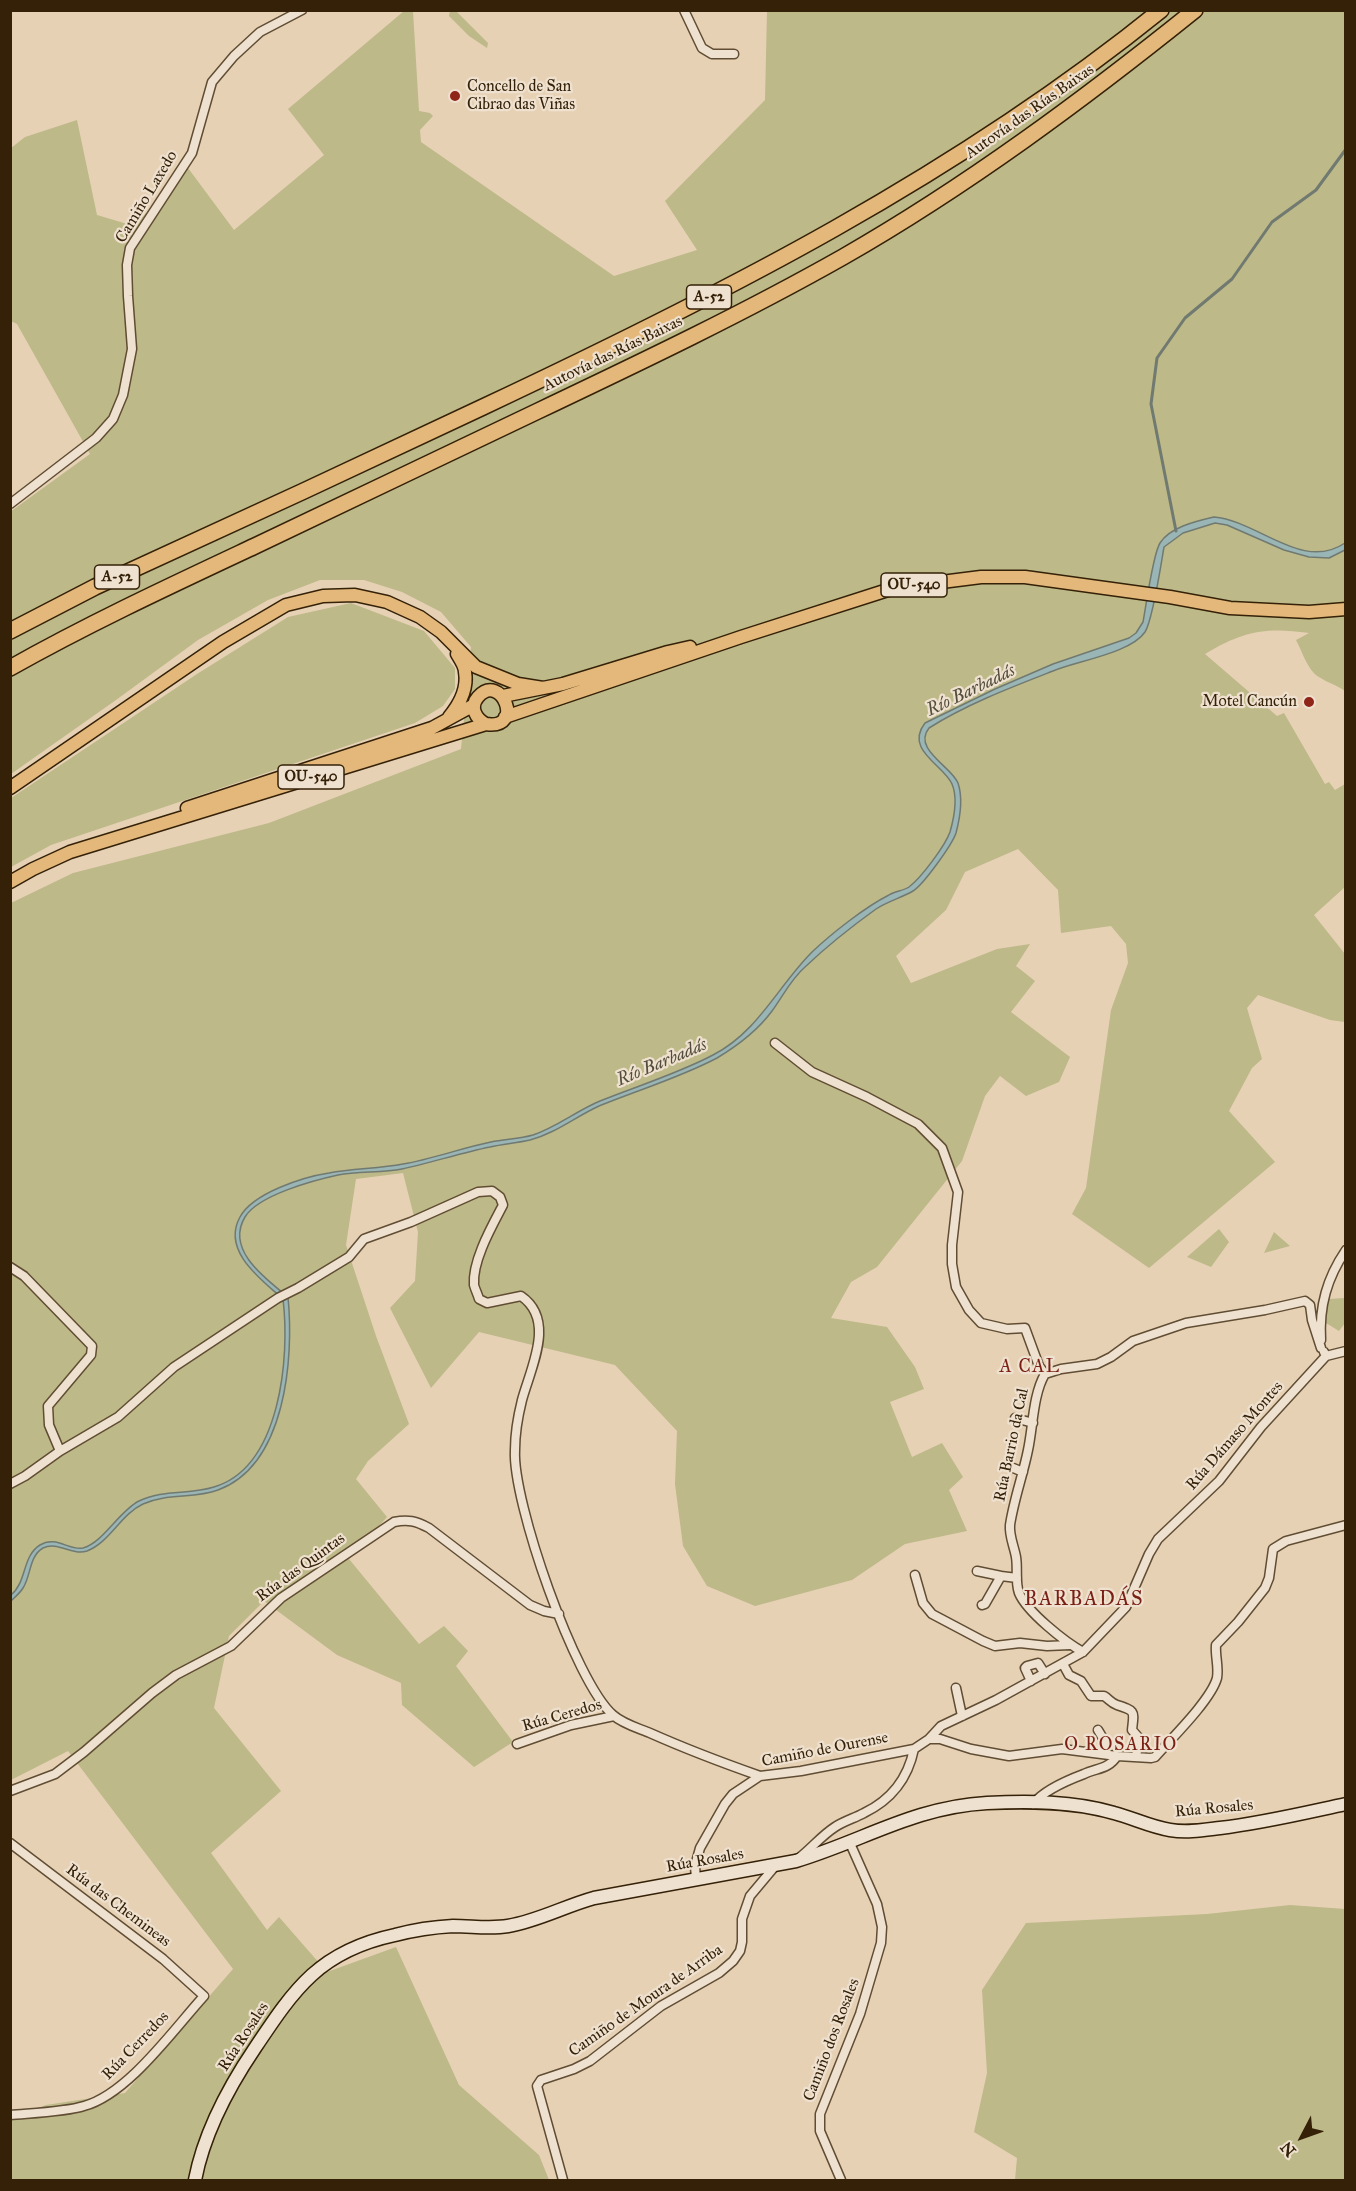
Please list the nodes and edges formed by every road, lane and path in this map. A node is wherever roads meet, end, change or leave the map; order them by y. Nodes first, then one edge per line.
1 (302, 10) edge
2 (684, 10) edge
3 (1161, 10) edge
4 (1195, 10) edge
5 (734, 54) dead end
6 (10, 504) edge
7 (190, 576) junction
8 (1346, 609) edge
9 (10, 631) edge
10 (741, 637) junction
11 (10, 668) edge
12 (471, 669) junction
13 (10, 678) edge
14 (543, 688) junction
15 (501, 695) junction
16 (476, 702) junction
17 (505, 717) junction
18 (446, 720) junction
19 (486, 724) junction
20 (10, 788) edge
21 (137, 831) junction
22 (10, 882) edge
23 (775, 1043) dead end
24 (1346, 1250) edge
25 (10, 1267) edge
26 (1346, 1351) edge
27 (1324, 1352) junction
28 (1045, 1374) junction
29 (1015, 1418) dead end
30 (1033, 1423) junction
31 (60, 1451) junction
32 (1006, 1465) dead end
33 (1023, 1472) junction
34 (10, 1484) edge
35 (1346, 1525) edge
36 (977, 1571) dead end
37 (915, 1575) dead end
38 (1001, 1576) junction
39 (1017, 1578) junction
40 (982, 1605) dead end
41 (559, 1614) junction
42 (1070, 1645) junction
43 (1083, 1652) junction
44 (1063, 1664) junction
45 (1045, 1674) junction
46 (1031, 1681) junction
47 (956, 1688) dead end
48 (614, 1716) junction
49 (962, 1716) junction
50 (1098, 1730) dead end
51 (929, 1739) junction
52 (517, 1744) dead end
53 (914, 1749) junction
54 (1105, 1753) junction
55 (1117, 1756) junction
56 (1136, 1757) junction
57 (760, 1776) junction
58 (10, 1791) edge
59 (1033, 1804) junction
60 (1346, 1804) edge
61 (849, 1841) junction
62 (10, 1843) edge
63 (796, 1861) junction
64 (776, 1865) junction
65 (696, 1879) junction
66 (204, 1996) joint
67 (10, 2115) edge
68 (195, 2181) edge
69 (563, 2181) edge
70 (841, 2181) edge

1 - 6 street, Camiño Laxedo
2 - 5 street
3 - 9 highway, Autovía das Rías Baixas / A-52
4 - 7 highway, Autovía das Rías Baixas / A-52
7 - 11 highway, Autovía das Rías Baixas / A-52
7 - 13 highway
8 - 10 main road, OU-540
10 - 14 main road
10 - 17 main road, OU-540
12 - 14 main road
12 - 15 main road
12 - 16 main road
12 - 18 main road
12 - 20 main road
14 - 15 main road
15 - 16 main road
15 - 17 main road
16 - 18 main road
16 - 19 main road
17 - 19 main road
18 - 21 main road
19 - 21 main road, OU-540
21 - 22 main road, OU-540
23 - 28 street, Rúa Barrio da Cal
24 - 27 street
25 - 31 street
26 - 27 street
27 - 28 street
27 - 43 street, Rúa Dámaso Montes
28 - 30 street, Rúa Barrio da Cal
29 - 30 street
30 - 33 street, Rúa Barrio da Cal
31 - 34 street
31 - 41 street
32 - 33 street
33 - 39 street, Rúa Barrio da Cal
35 - 56 street
36 - 38 street
37 - 42 street
38 - 39 street
38 - 40 street
39 - 42 street, Rúa Barrio da Cal
41 - 48 street
41 - 58 street, Rúa das Quintas
42 - 43 street, Rúa Barrio da Cal
43 - 44 street, Rúa Dámaso Montes
44 - 45 street, Rúa Dámaso Montes
44 - 56 street
45 - 46 street, Rúa Dámaso Montes
45 - 46 street
46 - 49 street, Rúa Dámaso Montes
47 - 49 street
48 - 52 street, Rúa Ceredos
48 - 57 street
49 - 51 street, Rúa Dámaso Montes
50 - 54 street
51 - 53 street, Rúa Dámaso Montes
51 - 54 street
53 - 57 street, Camiño de Ourense
53 - 63 street
54 - 55 street
55 - 56 street
55 - 59 street
57 - 65 street, Camiño de Ourense
59 - 60 street, Rúa Rosales
59 - 61 street, Rúa Rosales
61 - 63 street, Rúa Rosales
61 - 70 street, Camiño dos Rosales
62 - 66 street, Rúa das Chemineas
63 - 64 street, Rúa Rosales
64 - 65 street, Rúa Rosales
64 - 69 street, Camiño de Moura de Arriba
65 - 68 street, Rúa Rosales
66 - 67 street, Rúa Cerredos

